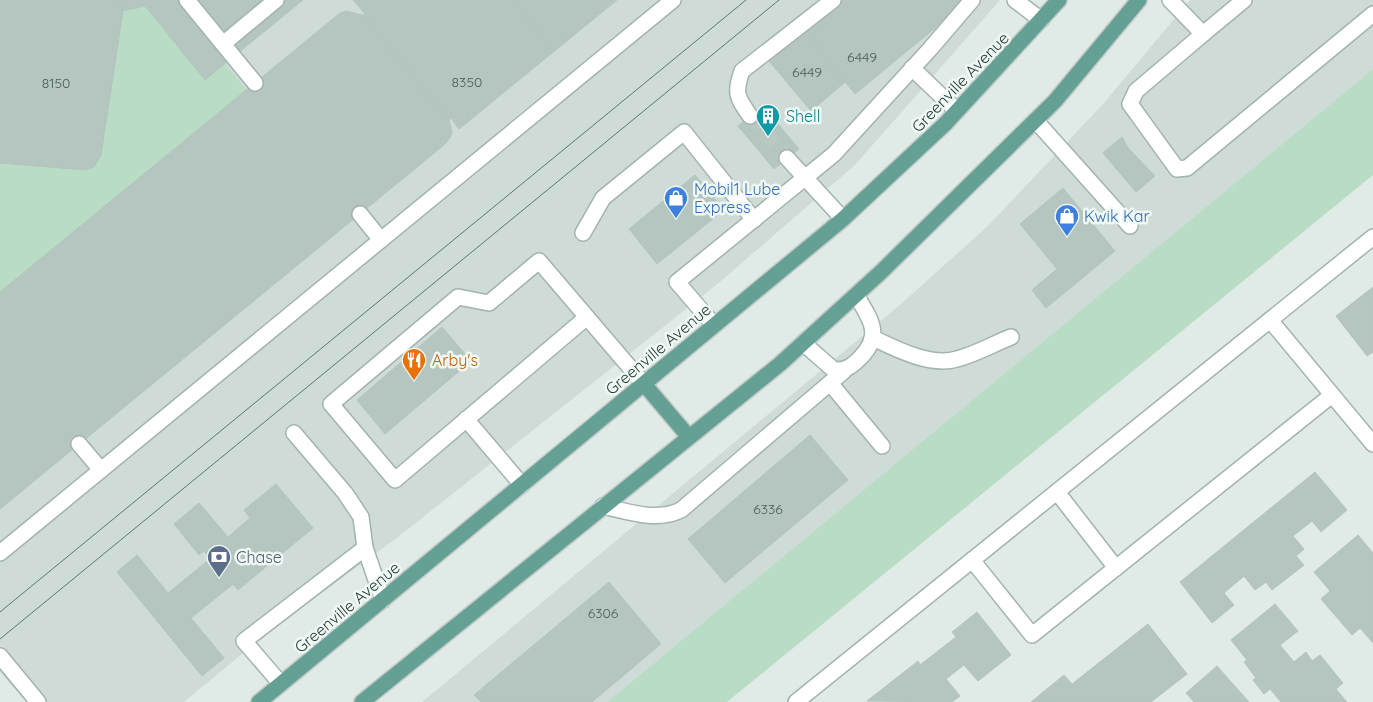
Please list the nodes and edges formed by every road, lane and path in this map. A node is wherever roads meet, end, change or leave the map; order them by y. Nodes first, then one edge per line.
1 (187, 0) edge
2 (276, 0) edge
3 (673, 0) edge
4 (834, 0) edge
5 (972, 0) edge
6 (1015, 0) edge
7 (1059, 0) edge
8 (1139, 0) edge
9 (1170, 0) edge
10 (1244, 0) edge
11 (1373, 14) edge
12 (1041, 20) junction
13 (1203, 34) junction
14 (223, 44) junction
15 (912, 68) junction
16 (255, 83) dead end
17 (957, 111) junction
18 (750, 116) tunnel mouth
19 (1036, 120) junction
20 (787, 158) tunnel mouth
21 (805, 178) junction
22 (360, 214) dead end
23 (842, 219) junction
24 (754, 220) junction
25 (1130, 226) dead end
26 (583, 233) dead end
27 (1373, 237) edge
28 (381, 240) junction
29 (856, 295) junction
30 (587, 317) junction
31 (1270, 320) junction
32 (714, 325) junction
33 (1011, 337) dead end
34 (873, 338) junction
35 (803, 343) junction
36 (844, 370) junction
37 (830, 383) junction
38 (644, 384) junction
39 (1332, 395) junction
40 (466, 419) junction
41 (294, 434) dead end
42 (689, 437) junction
43 (79, 444) dead end
44 (1373, 444) edge
45 (882, 446) dead end
46 (101, 470) junction
47 (522, 485) junction
48 (1057, 492) junction
49 (603, 506) junction
50 (365, 548) junction
51 (0, 553) edge
52 (972, 560) junction
53 (1116, 568) junction
54 (383, 600) junction
55 (0, 656) edge
56 (281, 684) junction
57 (38, 702) edge
58 (259, 702) edge
59 (362, 702) edge
60 (796, 702) edge

1 - 14 lane
2 - 14 lane
3 - 28 lane
4 - 18 lane
5 - 15 lane
6 - 12 lane
7 - 12 main road, Greenville Avenue
8 - 19 main road
9 - 13 lane
10 - 13 lane
11 - 13 lane
12 - 17 main road, Greenville Avenue
14 - 16 lane
15 - 17 lane
15 - 21 lane
17 - 23 main road, Greenville Avenue
19 - 25 lane
19 - 29 main road
20 - 21 lane
21 - 23 lane
21 - 24 lane
22 - 28 lane
23 - 32 main road, Greenville Avenue
24 - 26 lane
24 - 32 lane
27 - 31 lane
28 - 46 lane
29 - 34 lane
29 - 35 main road
30 - 38 lane
30 - 40 lane
30 - 40 lane
31 - 39 lane
31 - 48 lane
32 - 38 main road, Greenville Avenue
33 - 34 lane
34 - 36 lane
35 - 36 lane
35 - 42 main road
36 - 37 lane
37 - 45 lane
37 - 49 lane
38 - 42 main road
38 - 47 main road, Greenville Avenue
39 - 44 lane
39 - 53 lane
40 - 47 lane
41 - 50 lane
42 - 49 main road
43 - 46 lane
46 - 51 lane
47 - 54 main road, Greenville Avenue
48 - 52 lane
48 - 53 lane
49 - 59 main road
50 - 54 lane
50 - 56 lane
52 - 53 lane
52 - 60 lane
54 - 56 main road, Greenville Avenue
55 - 57 lane
56 - 58 main road, Greenville Avenue

